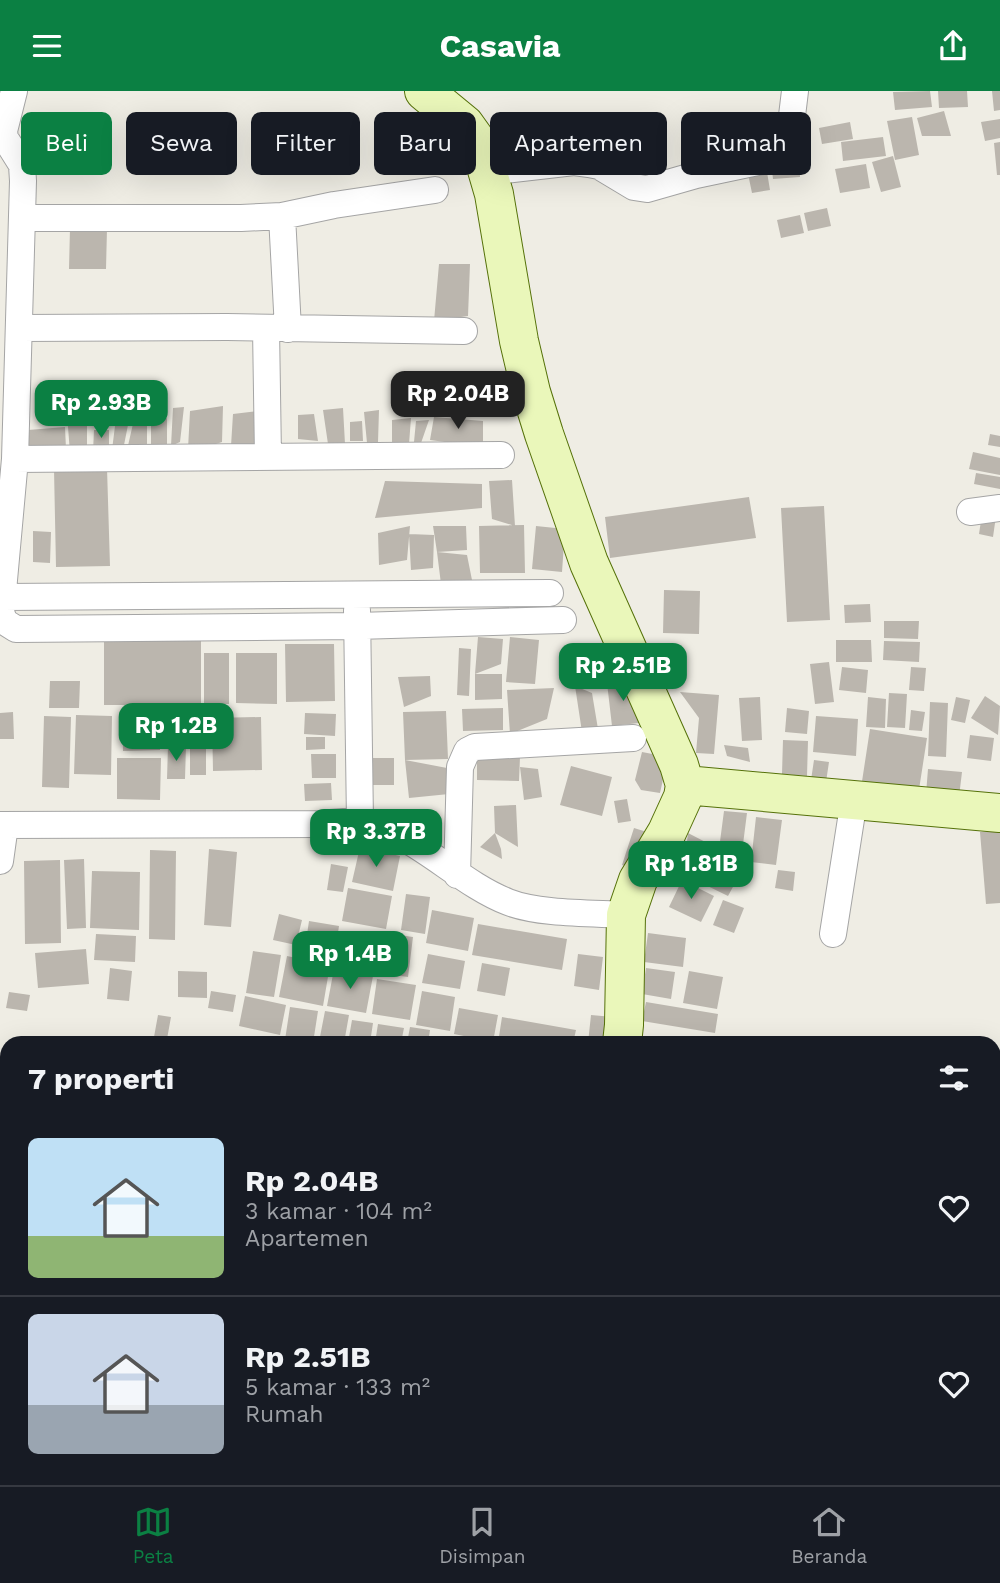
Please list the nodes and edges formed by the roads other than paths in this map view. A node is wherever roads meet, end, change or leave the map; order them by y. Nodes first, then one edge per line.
1 (14, 91) edge
2 (424, 91) edge
3 (795, 91) edge
4 (489, 172) junction
5 (435, 190) dead end
6 (282, 216) junction
7 (22, 218) junction
8 (20, 328) junction
9 (277, 329) junction
10 (464, 331) dead end
11 (501, 455) dead end
12 (268, 457) junction
13 (15, 459) junction
14 (1000, 508) edge
15 (970, 512) dead end
16 (550, 593) dead end
17 (357, 596) junction
18 (3, 597) junction
19 (563, 619) dead end
20 (356, 627) junction
21 (633, 738) dead end
22 (685, 785) junction
23 (854, 800) junction
24 (1000, 813) edge
25 (360, 822) junction
26 (3, 825) edge
27 (0, 861) edge
28 (457, 875) junction
29 (626, 915) junction
30 (833, 934) dead end
31 (622, 1036) edge

1 - 7 street
2 - 4 street
3 - 4 street
4 - 22 street
5 - 6 street
6 - 7 street
6 - 9 street
7 - 8 street
8 - 9 street
8 - 13 street
9 - 10 street
9 - 12 street
11 - 12 street
12 - 13 street
13 - 18 street
14 - 15 street
16 - 17 street
17 - 18 street
17 - 20 street
18 - 20 street
19 - 20 street
20 - 25 street
21 - 28 street
22 - 23 street
22 - 29 street
23 - 24 street
23 - 30 street
25 - 26 street
25 - 28 street
26 - 27 street
28 - 29 street
29 - 31 street

